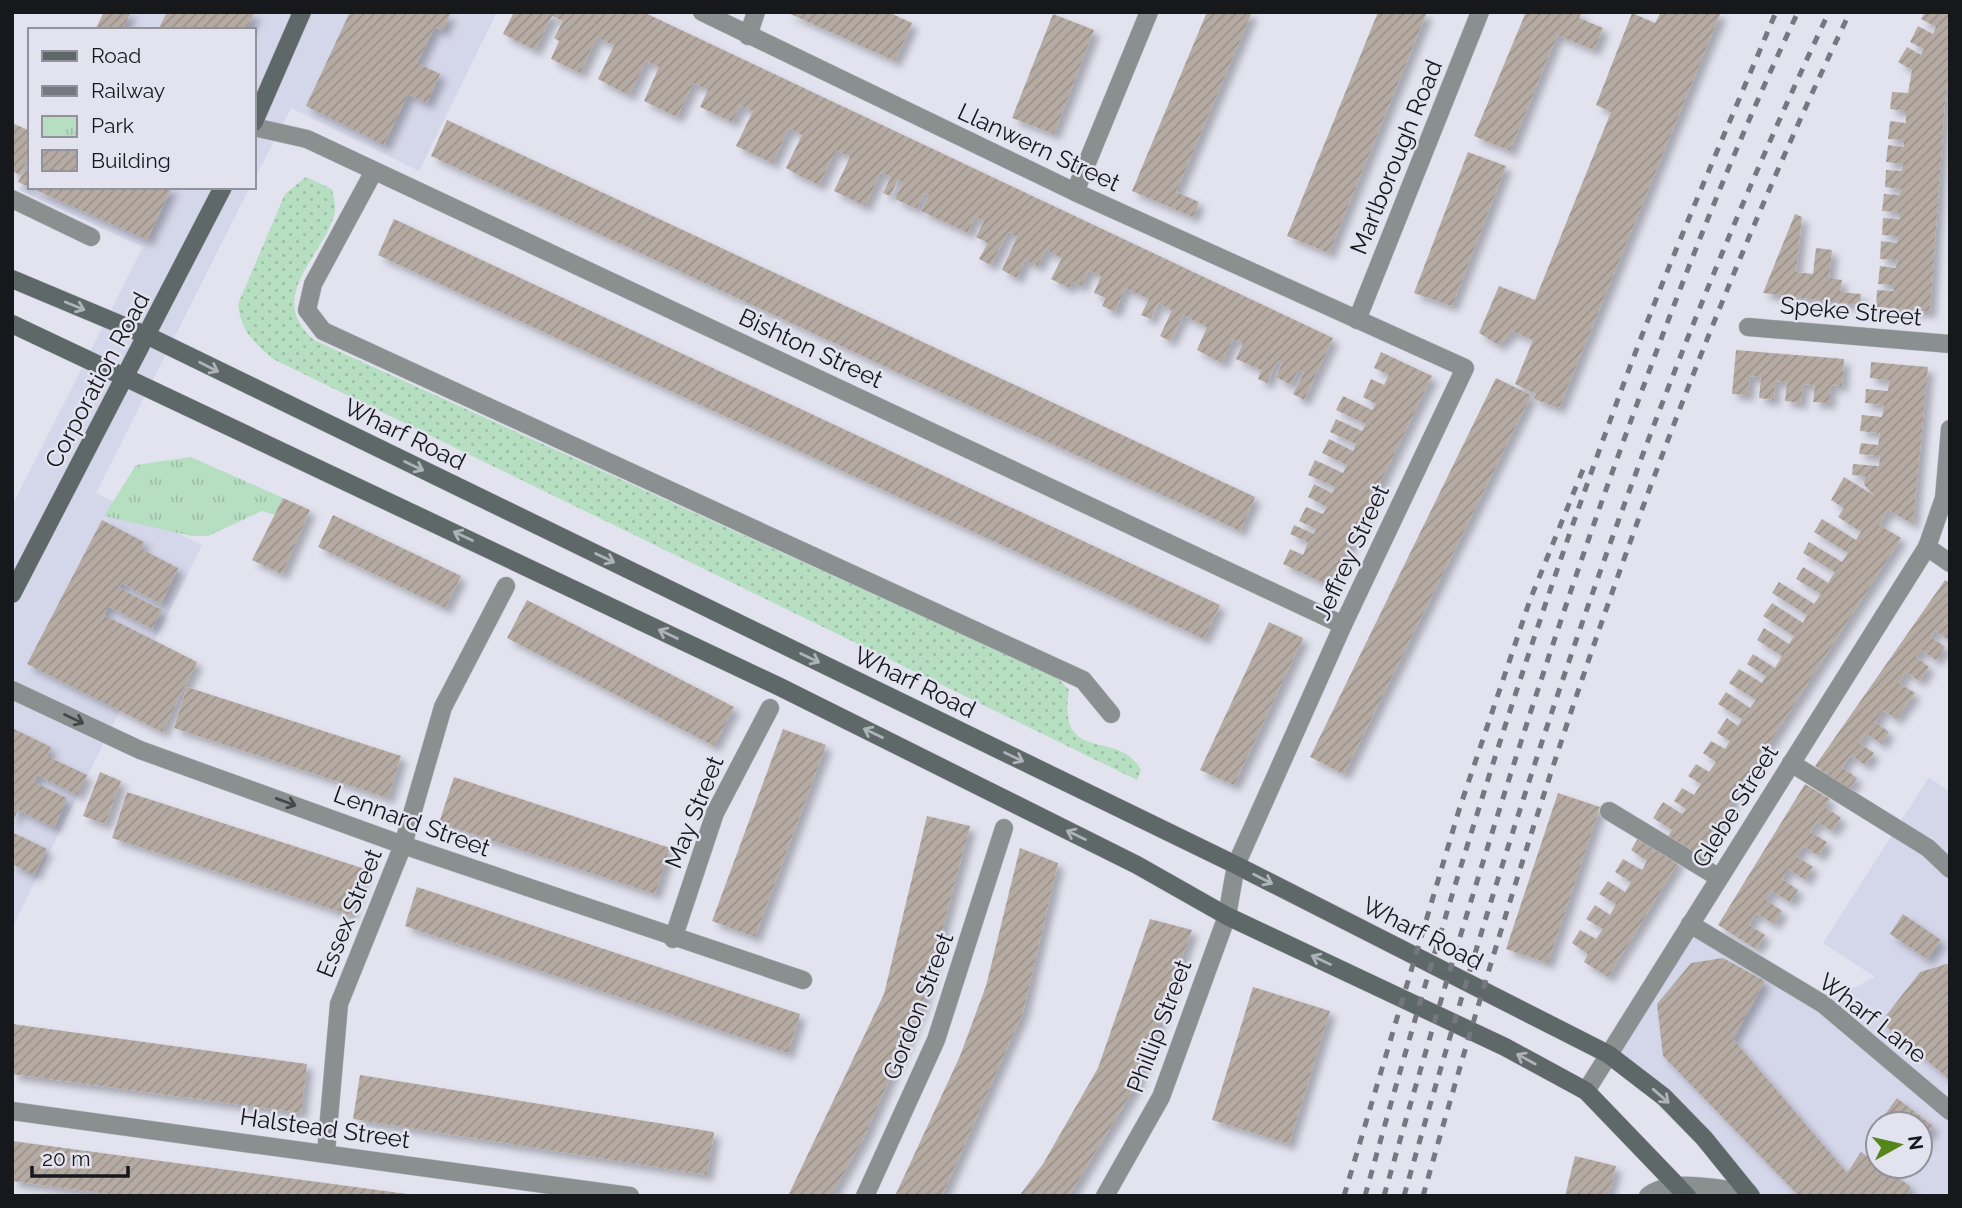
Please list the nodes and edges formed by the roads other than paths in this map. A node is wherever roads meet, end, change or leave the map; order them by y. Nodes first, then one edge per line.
1 (302, 12) edge
2 (702, 12) edge
3 (756, 12) edge
4 (1149, 12) edge
5 (1480, 12) edge
6 (748, 36) junction
7 (256, 120) edge
8 (256, 125) edge
9 (374, 171) junction
10 (222, 189) edge
11 (1074, 192) junction
12 (12, 199) edge
13 (92, 237) dead end
14 (12, 279) edge
15 (1357, 320) junction
16 (12, 324) edge
17 (1748, 327) dead end
18 (148, 336) junction
19 (1950, 344) edge
20 (126, 377) junction
21 (1950, 429) edge
22 (1927, 547) junction
23 (1950, 563) edge
24 (14, 583) edge
25 (506, 586) dead end
26 (1343, 625) junction
27 (12, 690) edge
28 (770, 708) dead end
29 (1111, 714) dead end
30 (1791, 763) junction
31 (1609, 811) dead end
32 (1004, 828) dead end
33 (403, 845) junction
34 (1236, 865) junction
35 (1950, 869) edge
36 (1718, 877) junction
37 (1227, 916) junction
38 (1690, 924) junction
39 (673, 939) junction
40 (803, 980) dead end
41 (1608, 1054) junction
42 (1586, 1091) junction
43 (12, 1111) edge
44 (1950, 1111) edge
45 (326, 1153) junction
46 (1683, 1191) edge
47 (1749, 1194) edge
48 (631, 1196) edge
49 (864, 1196) edge
50 (1105, 1196) edge
51 (1648, 1196) edge

1 - 7 main road
2 - 6 street, Llanwern Street
3 - 6 street
4 - 11 street
5 - 15 street, Marlborough Road
6 - 11 street, Llanwern Street
8 - 9 street, Bishton Street
9 - 26 street, Bishton Street
9 - 29 street
10 - 18 main road, Corporation Road
11 - 15 street, Llanwern Street
12 - 13 street
14 -> 18 main road, Wharf Road
15 - 26 street, Jeffrey Street
16 - 20 main road
17 - 19 street, Speke Street
18 - 20 main road, Corporation Road
18 -> 34 main road, Wharf Road
20 - 24 main road, Corporation Road
37 -> 20 main road
21 - 22 street, Glebe Street
22 - 23 street
22 - 30 street, Glebe Street
25 - 33 street, Essex Street
26 - 34 street, Jeffrey Street
27 -> 33 street, Lennard Street
28 - 39 street, May Street
30 - 35 street
30 - 36 street, Glebe Street
31 - 36 street
32 - 49 street, Gordon Street
33 - 39 street, Lennard Street
33 - 45 street, Essex Street
34 - 37 street, Phillip Street
34 -> 41 main road, Wharf Road
36 - 38 street, Glebe Street
42 -> 37 main road
37 - 50 street, Phillip Street
38 - 41 street, Glebe Street
38 - 44 street, Wharf Lane
39 - 40 street, Lennard Street
41 - 42 street, Glebe Street
41 -> 47 main road, Wharf Road
42 - 46 main road
43 - 45 street, Halstead Street
45 - 48 street, Halstead Street
46 - 47 street
46 - 51 street

